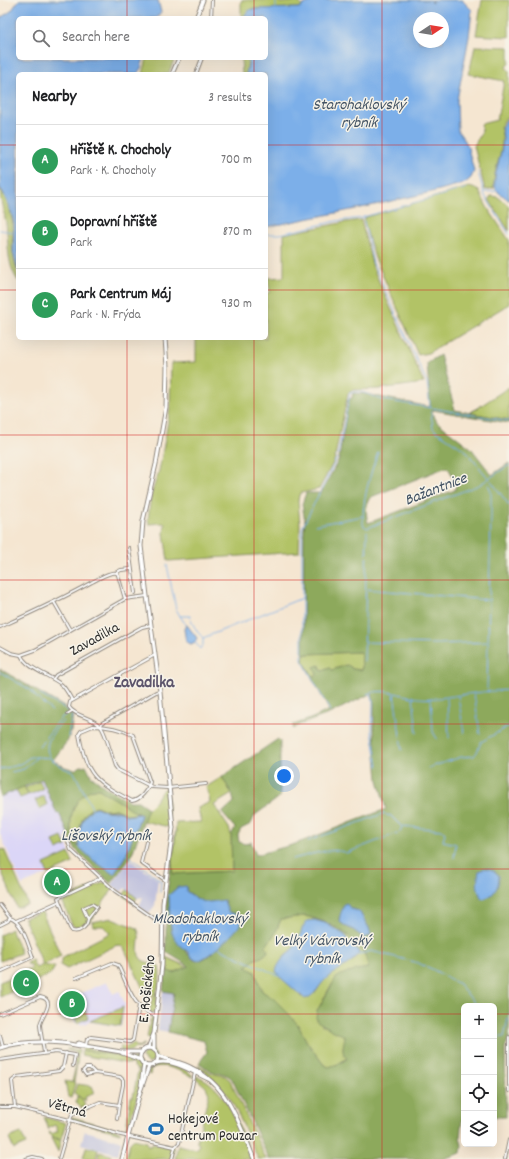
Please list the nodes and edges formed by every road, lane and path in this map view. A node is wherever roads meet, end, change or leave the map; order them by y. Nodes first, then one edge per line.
1 (203, 0) edge
2 (212, 0) edge
3 (197, 16) edge
4 (211, 16) edge
5 (178, 60) edge
6 (201, 60) edge
7 (173, 72) edge
8 (197, 72) edge
9 (165, 340) edge
10 (129, 548) dead end
11 (131, 569) junction
12 (117, 573) junction
13 (135, 593) dead end
14 (147, 596) junction
15 (125, 599) junction
16 (54, 602) junction
17 (151, 626) junction
18 (0, 627) edge
19 (70, 630) junction
20 (0, 647) edge
21 (156, 654) junction
22 (21, 655) junction
23 (53, 679) junction
24 (160, 691) junction
25 (72, 700) junction
26 (72, 711) junction
27 (67, 714) dead end
28 (101, 726) junction
29 (206, 784) dead end
30 (148, 787) junction
31 (170, 788) junction
32 (67, 839) dead end
33 (146, 842) dead end
34 (102, 877) junction
35 (165, 880) junction
36 (58, 902) junction
37 (0, 905) edge
38 (10, 918) junction
39 (88, 919) junction
40 (16, 921) junction
41 (163, 922) junction
42 (0, 925) edge
43 (0, 972) edge
44 (76, 978) dead end
45 (139, 1006) junction
46 (0, 1014) edge
47 (156, 1016) junction
48 (154, 1033) junction
49 (0, 1036) edge
50 (509, 1038) edge
51 (43, 1041) junction
52 (86, 1046) junction
53 (1, 1048) edge
54 (148, 1048) junction
55 (154, 1050) junction
56 (120, 1052) junction
57 (142, 1052) junction
58 (44, 1053) junction
59 (66, 1053) junction
60 (158, 1056) junction
61 (0, 1060) edge
62 (141, 1060) junction
63 (156, 1063) junction
64 (144, 1064) junction
65 (73, 1066) dead end
66 (149, 1066) junction
67 (95, 1073) junction
68 (195, 1074) junction
69 (209, 1080) junction
70 (141, 1089) junction
71 (509, 1091) edge
72 (119, 1104) junction
73 (0, 1107) edge
74 (15, 1107) junction
75 (117, 1119) dead end
76 (70, 1120) junction
77 (127, 1137) junction
78 (509, 1140) edge
79 (174, 1147) junction
80 (26, 1159) edge
81 (42, 1159) edge
82 (59, 1159) edge
83 (122, 1159) edge
84 (172, 1159) edge
85 (254, 1159) edge
86 (505, 1159) edge

1 - 3 street
2 - 4 street
5 - 7 street
6 - 8 street
9 - 14 street
10 - 11 street
11 - 12 street
11 - 13 street
12 - 15 street
12 - 16 street
14 - 15 street, Zavadilka
14 - 17 street
15 - 19 street, Zavadilka
16 - 18 street
16 - 19 street, Zavadilka
17 - 21 street
17 - 23 street, Zavadilka
19 - 22 street, Zavadilka
20 - 22 street
21 - 24 street
21 - 25 street
22 - 23 street
23 - 25 street
24 - 28 street
24 - 31 street
25 - 26 street
26 - 27 street
26 - 28 street
28 - 30 street
28 - 30 street
28 - 30 street
29 - 31 street
30 - 31 street
31 - 35 street, E. Rošického
32 - 34 street
33 - 35 street
34 - 36 street
34 - 41 street
35 - 41 street, E. Rošického
36 - 39 street
36 - 40 street
37 - 38 street
38 - 40 street
38 - 42 street
39 - 39 street
40 - 43 street
41 - 47 street, E. Rošického
44 - 45 street
45 - 47 street
45 - 52 street
46 - 51 street
47 - 48 street, E. Rošického
48 - 54 street, E. Rošického
48 - 55 street, E. Rošického
49 - 53 street
50 - 71 street
51 - 52 street
51 - 53 street
51 - 58 street
52 - 56 street
54 - 55 street
54 - 57 street
55 - 60 street
56 - 57 street
56 - 62 street
57 - 62 street
58 - 59 street
58 - 61 street
59 - 65 street
59 - 74 street
60 - 63 street
60 - 69 street
62 - 64 street
63 - 66 street
63 - 68 street
64 - 66 street
64 - 70 street
66 - 70 street
67 - 67 street
67 - 72 street
68 - 69 street
68 - 79 street
69 - 85 street
70 - 77 street
72 - 75 street
72 - 76 street
73 - 74 street, Větrná
74 - 76 street, Větrná
76 - 77 street, Větrná
76 - 82 street
77 - 79 street, Větrná
77 - 83 street
78 - 86 street
79 - 84 street
80 - 81 street

